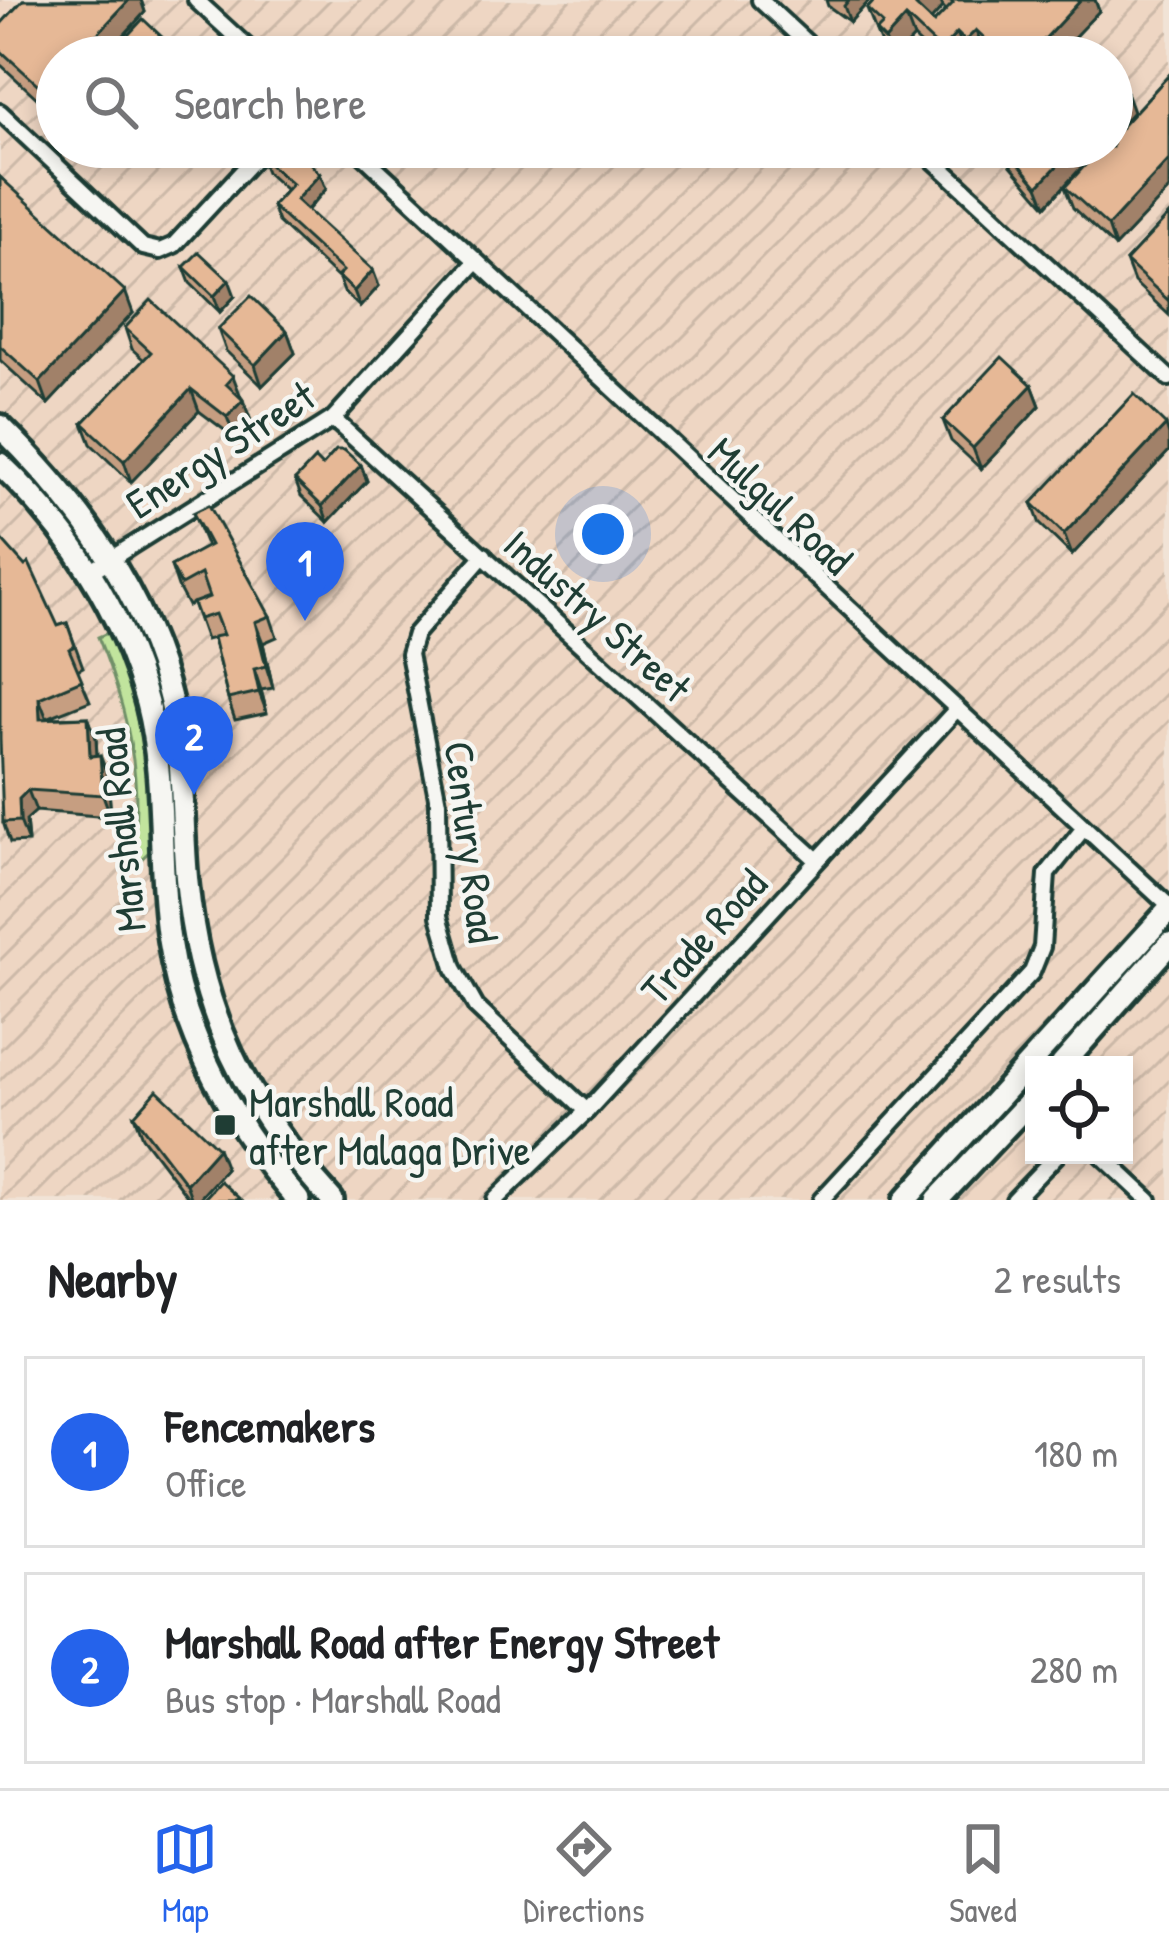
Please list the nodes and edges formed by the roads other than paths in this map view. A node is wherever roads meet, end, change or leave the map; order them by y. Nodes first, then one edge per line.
1 (196, 0) edge
2 (760, 0) edge
3 (235, 36) edge
4 (799, 36) edge
5 (0, 112) edge
6 (36, 146) edge
7 (59, 168) edge
8 (246, 168) edge
9 (376, 168) edge
10 (942, 168) edge
11 (474, 264) junction
12 (1169, 378) edge
13 (333, 419) junction
14 (0, 426) edge
15 (0, 466) edge
16 (484, 555) junction
17 (110, 559) junction
18 (90, 572) junction
19 (955, 711) junction
20 (1083, 829) junction
21 (817, 860) junction
22 (175, 874) junction
23 (1169, 908) edge
24 (1169, 944) edge
25 (1055, 1056) edge
26 (1070, 1056) edge
27 (1025, 1093) edge
28 (1025, 1094) edge
29 (587, 1111) junction
30 (1048, 1164) edge
31 (1111, 1164) edge
32 (298, 1200) edge
33 (332, 1200) edge
34 (495, 1200) edge
35 (821, 1200) edge
36 (905, 1200) edge
37 (938, 1200) edge
38 (1014, 1200) edge
39 (1149, 1200) edge

1 - 3 street
2 - 4 street
5 - 6 street
7 - 8 street
9 - 11 street, Mulgul Road
10 - 12 street
11 - 13 street, Energy Street
11 - 19 street, Mulgul Road
13 - 16 street, Industry Street
13 - 17 street, Energy Street
14 - 17 main road, Marshall Road
15 - 18 main road, Marshall Road
16 - 21 street, Industry Street
16 - 29 street, Century Road
17 - 18 street, Energy Street
17 - 22 main road, Marshall Road
18 - 22 main road, Marshall Road
19 - 20 street, Mulgul Road
19 - 21 street, Trade Road
20 - 23 street, Mulgul Road
20 - 35 street
21 - 29 street, Trade Road
22 - 32 main road, Marshall Road
22 - 33 main road, Marshall Road
23 - 25 main road
24 - 26 main road
27 - 36 main road
28 - 37 main road
29 - 34 street, Trade Road
30 - 38 street
31 - 39 street

